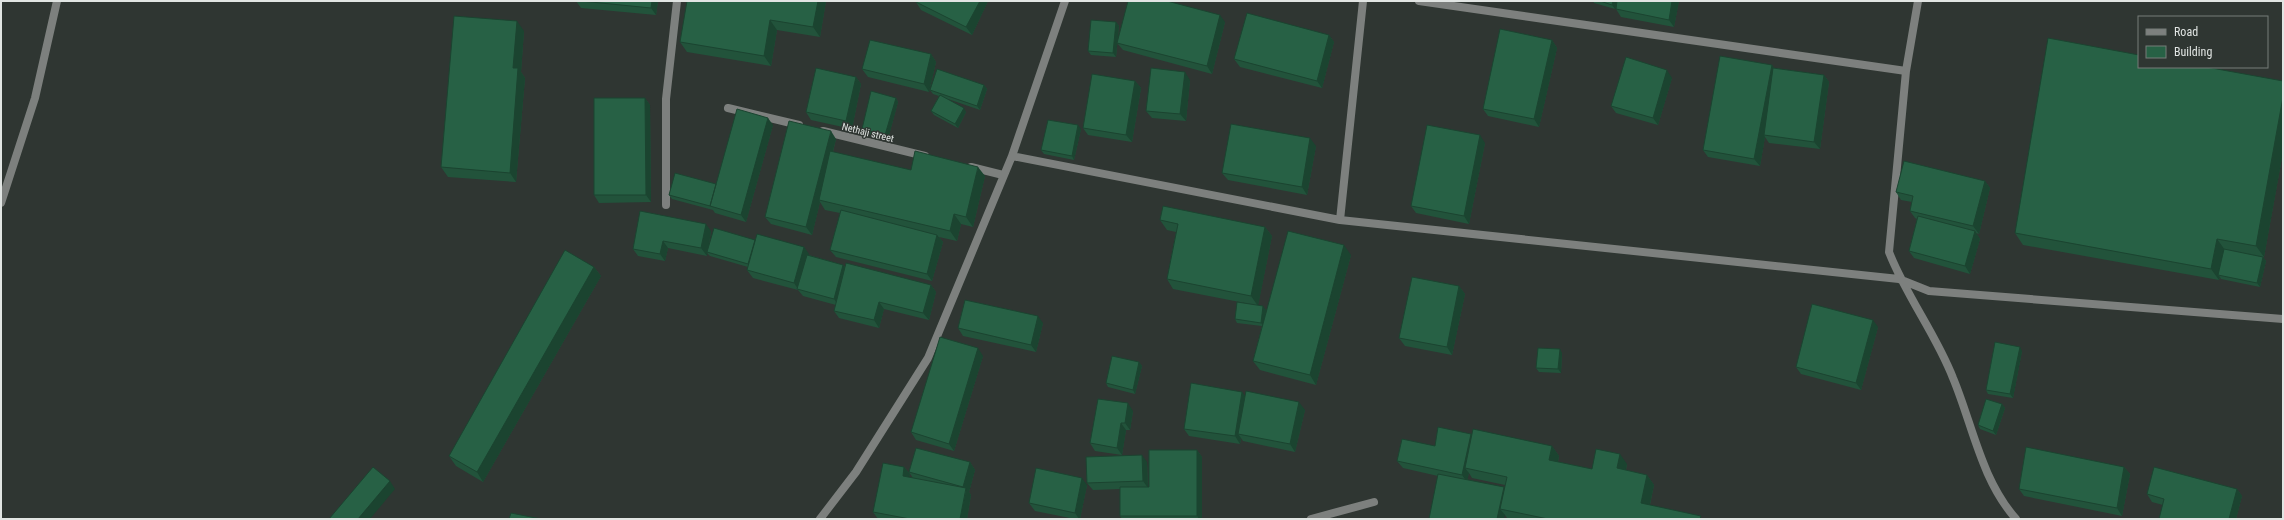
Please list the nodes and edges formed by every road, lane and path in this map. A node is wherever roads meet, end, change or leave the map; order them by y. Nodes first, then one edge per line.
1 (57, 1) edge
2 (677, 1) edge
3 (1065, 1) edge
4 (1363, 1) edge
5 (1420, 1) edge
6 (1918, 1) edge
7 (1906, 71) junction
8 (728, 108) dead end
9 (1012, 156) junction
10 (935, 158) edge
11 (965, 166) edge
12 (1003, 175) junction
13 (1, 202) edge
14 (666, 206) dead end
15 (1340, 220) junction
16 (1900, 279) junction
17 (2283, 319) edge
18 (1374, 502) dead end
19 (820, 519) edge
20 (1311, 519) edge
21 (2016, 519) edge

1 - 13 street
2 - 14 street
3 - 9 street
4 - 15 street
5 - 7 street
6 - 7 street
7 - 16 street
8 - 10 street, Nethaji street
9 - 12 street
9 - 15 street
11 - 12 street
12 - 19 street
15 - 16 street
16 - 17 street
16 - 21 street
18 - 20 street

